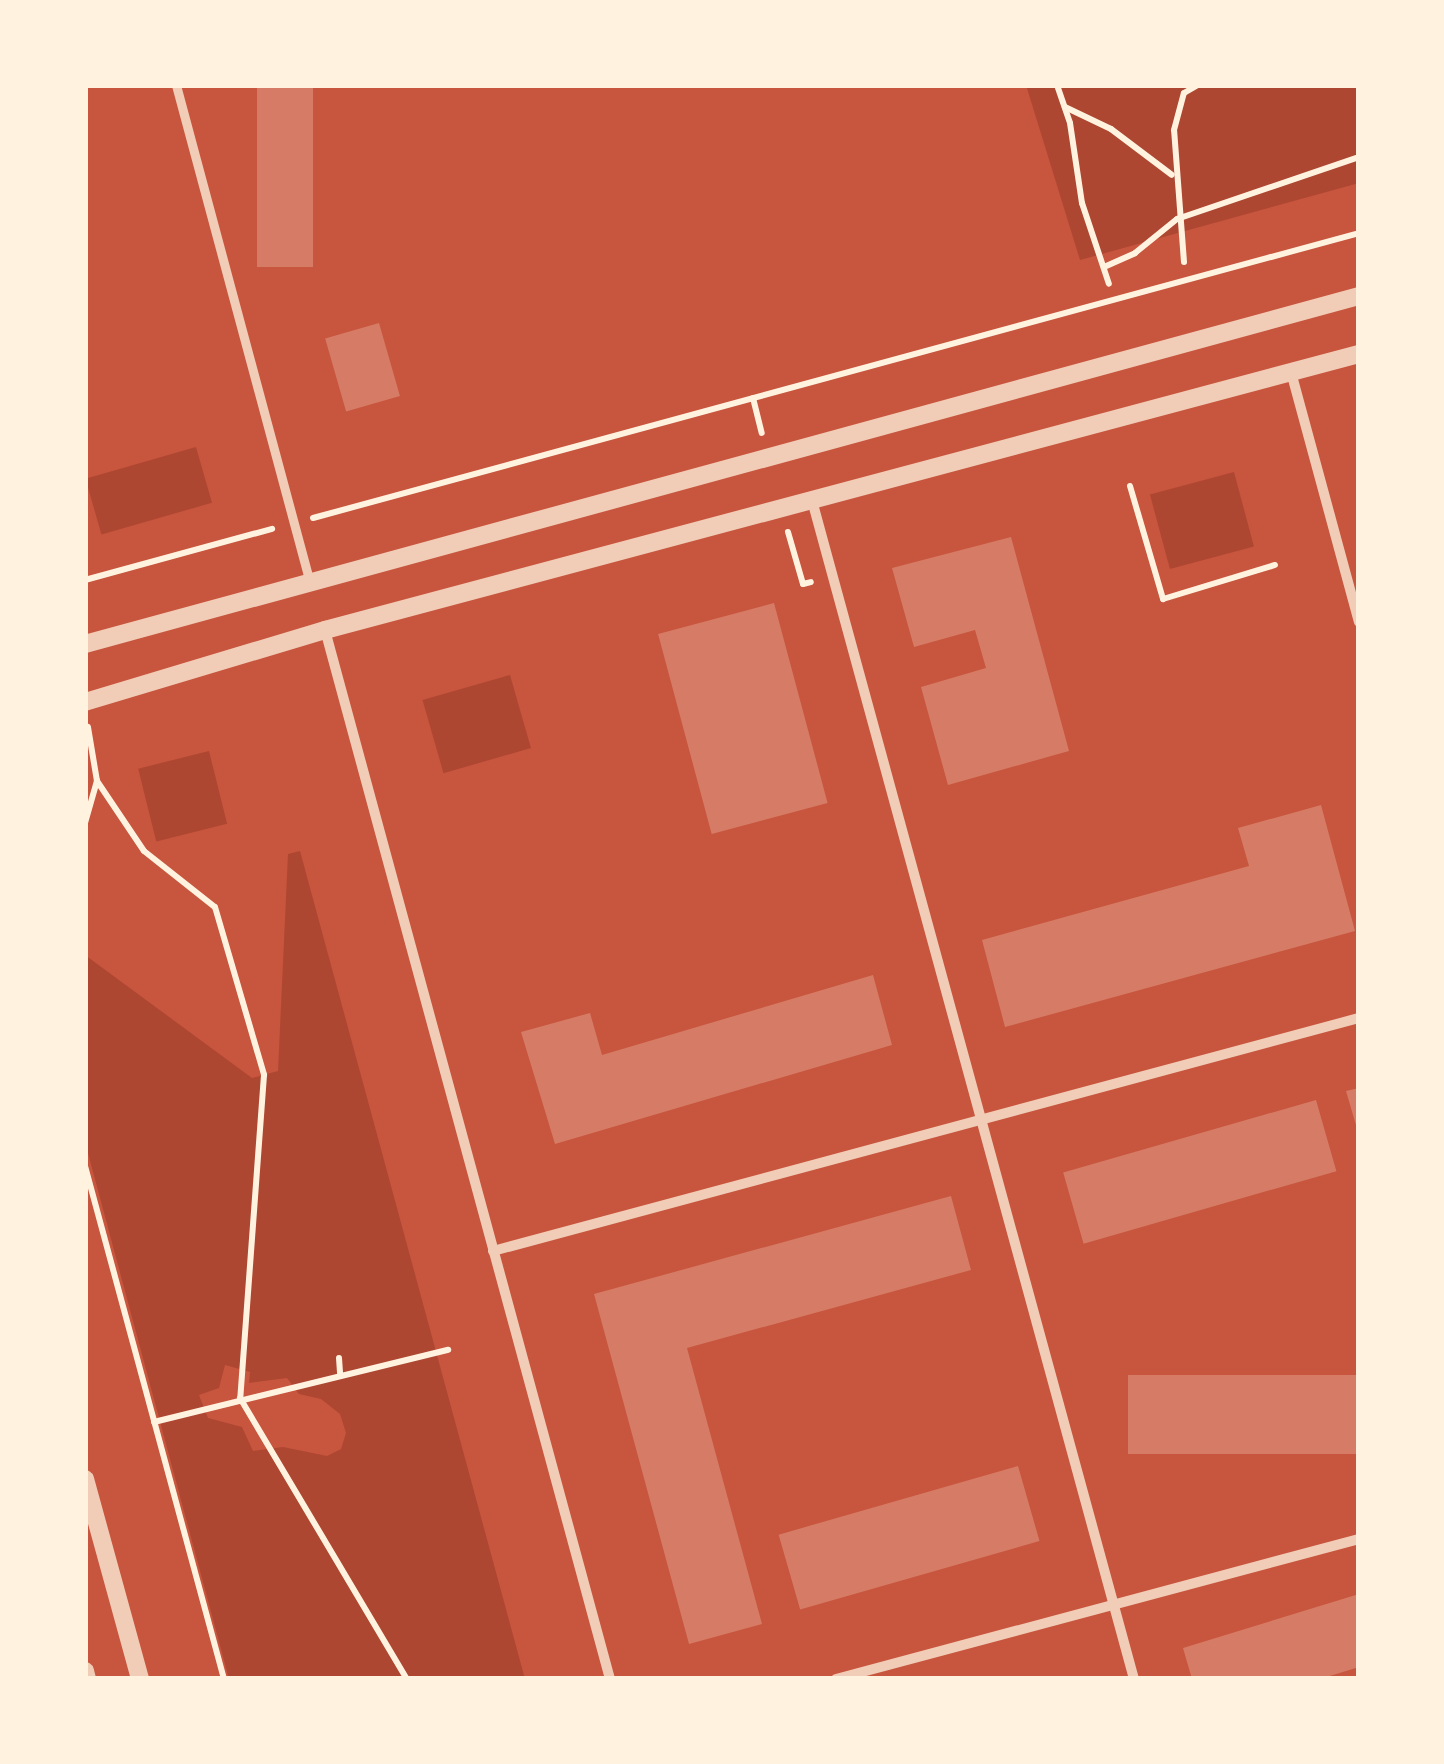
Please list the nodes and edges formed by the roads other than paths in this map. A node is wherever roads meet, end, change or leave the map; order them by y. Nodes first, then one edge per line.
1 (176, 85) edge
2 (1359, 296) edge
3 (1359, 354) edge
4 (1291, 372) junction
5 (813, 504) junction
6 (310, 582) junction
7 (1359, 622) edge
8 (325, 630) junction
9 (85, 644) edge
10 (85, 702) edge
11 (1359, 1018) edge
12 (978, 1118) junction
13 (493, 1251) junction
14 (85, 1478) edge
15 (1359, 1539) edge
16 (1115, 1602) junction
17 (85, 1671) edge
18 (87, 1679) edge
19 (140, 1679) edge
20 (610, 1679) edge
21 (836, 1679) edge
22 (1134, 1679) edge

1 - 6 street
2 - 6 street
3 - 4 street
4 - 5 street
4 - 7 street
5 - 8 street
5 - 12 street
6 - 9 street
8 - 10 street
8 - 13 street
11 - 12 street
12 - 13 street
12 - 16 street
13 - 20 street
14 - 19 street
15 - 16 street
16 - 21 street
16 - 22 street
17 - 18 street

